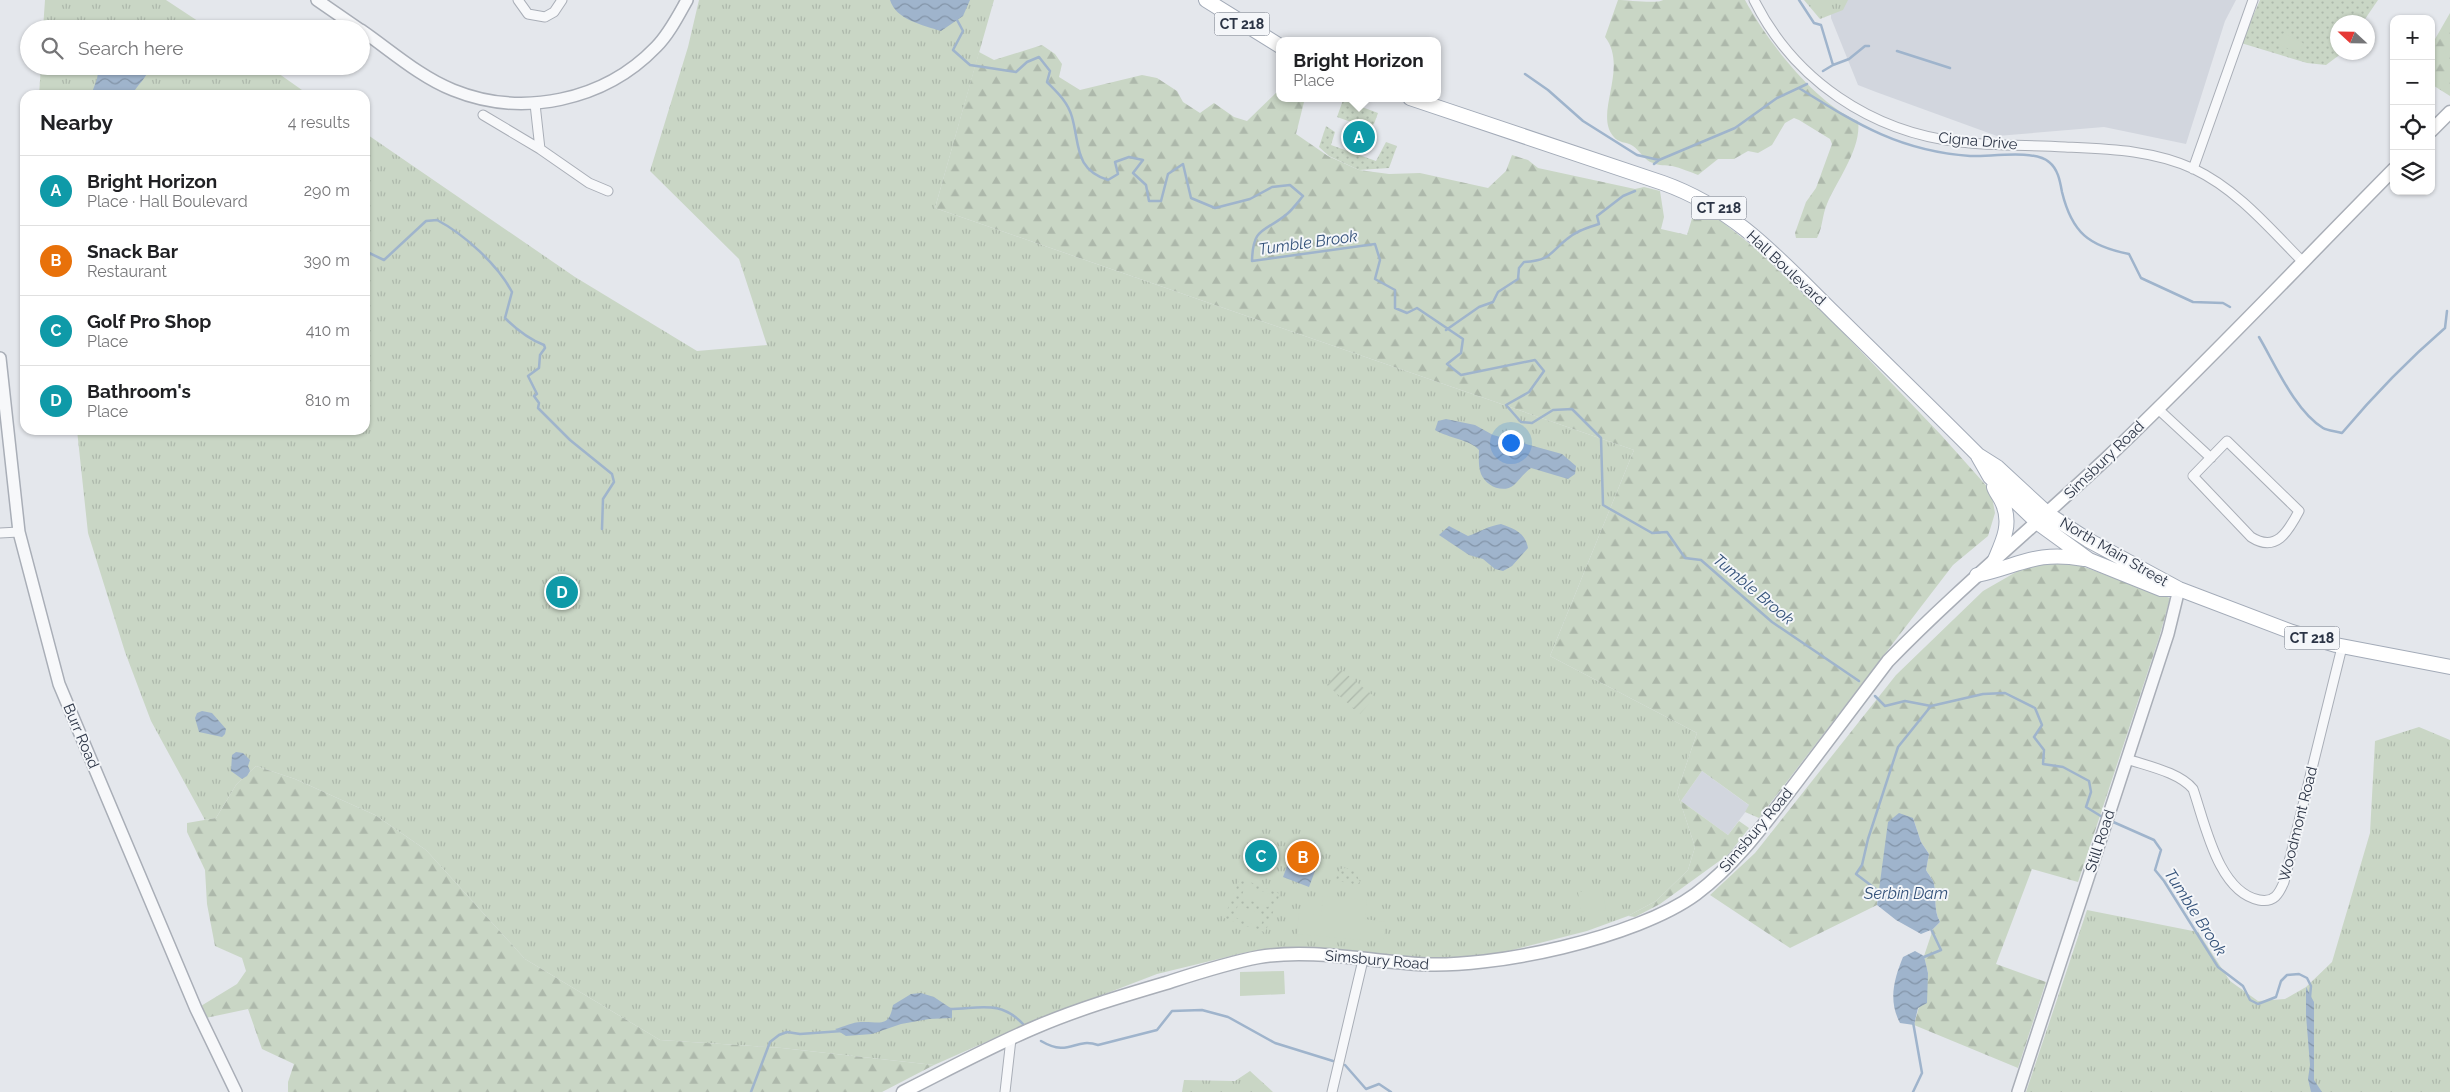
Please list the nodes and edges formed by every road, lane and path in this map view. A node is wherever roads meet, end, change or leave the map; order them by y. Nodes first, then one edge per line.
1 (317, 0) edge
2 (518, 0) edge
3 (562, 0) edge
4 (687, 0) edge
5 (1206, 0) edge
6 (1754, 0) edge
7 (2254, 0) edge
8 (346, 20) edge
9 (370, 37) edge
10 (1276, 44) edge
11 (1422, 102) edge
12 (535, 104) junction
13 (2450, 112) edge
14 (483, 115) dead end
15 (2435, 127) edge
16 (540, 149) junction
17 (2194, 169) junction
18 (2390, 173) edge
19 (608, 191) dead end
20 (2303, 262) junction
21 (0, 358) edge
22 (2158, 410) junction
23 (1978, 455) junction
24 (2211, 458) junction
25 (1990, 477) junction
26 (2043, 518) junction
27 (19, 532) junction
28 (0, 533) edge
29 (2089, 560) junction
30 (1994, 562) junction
31 (1977, 575) junction
32 (2179, 590) junction
33 (2342, 647) junction
34 (2450, 667) edge
35 (2127, 759) junction
36 (1363, 960) junction
37 (1011, 1039) junction
38 (236, 1092) edge
39 (903, 1092) edge
40 (1006, 1092) edge
41 (1332, 1092) edge
42 (2018, 1092) edge

1 - 8 street
2 - 3 street
4 - 12 street
5 - 10 main road, CT 218
6 - 17 street, Cigna Drive
7 - 17 street
9 - 12 street
11 - 23 main road, Hall Boulevard / CT 218
12 - 16 street
13 - 15 main road
14 - 16 street
16 - 19 street
17 - 20 street, Cigna Drive
18 - 20 main road, Simsbury Road
20 - 22 main road, Simsbury Road
21 - 27 street, Burr Road
22 - 24 street
22 - 26 main road, Simsbury Road
23 - 25 main road, Hall Boulevard / CT 218
23 - 26 main road, Hall Boulevard / CT 218
24 - 24 street
25 - 26 main road, Hall Boulevard / CT 218
25 - 30 main road
26 - 29 main road, North Main Street / CT 218
26 - 30 main road, Simsbury Road
26 - 32 main road, North Main Street / CT 218
27 - 28 street
27 - 38 street, Burr Road
29 - 31 main road
29 - 32 main road, North Main Street / CT 218
30 - 31 main road, Simsbury Road
31 - 36 main road, Simsbury Road
32 - 33 main road, North Main Street / CT 218
32 - 35 street, Still Road
33 - 34 main road, North Main Street / CT 218
33 - 35 street, Woodmont Road
35 - 42 street, Still Road
36 - 37 main road, Simsbury Road
36 - 41 street
37 - 39 main road, Simsbury Road
37 - 40 street

